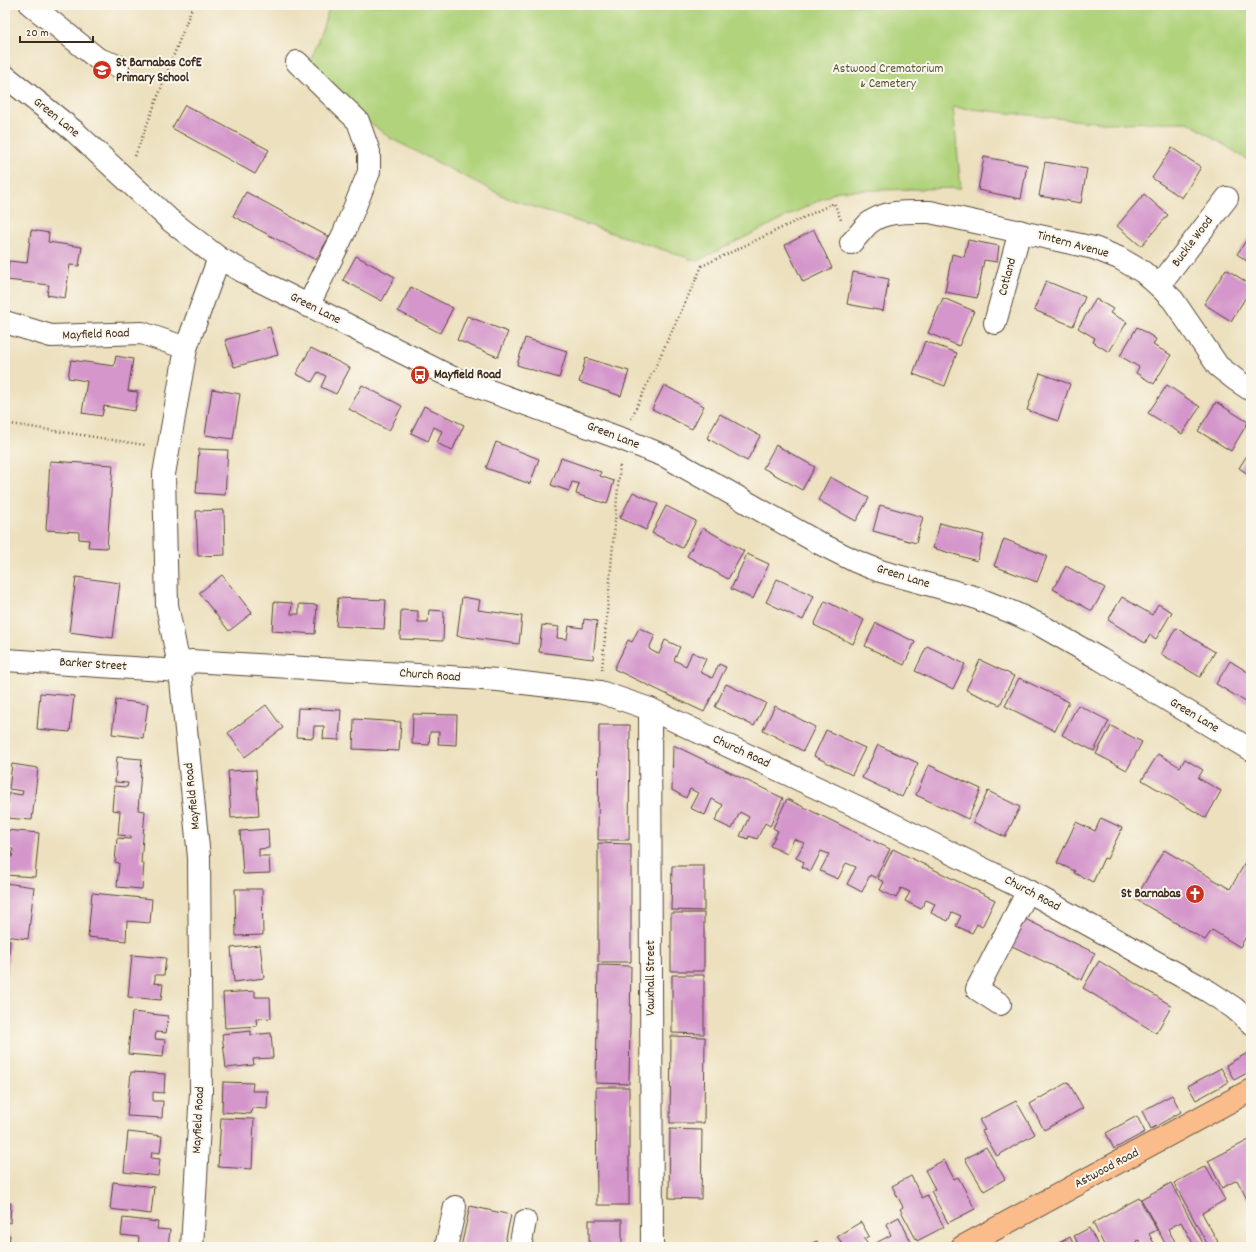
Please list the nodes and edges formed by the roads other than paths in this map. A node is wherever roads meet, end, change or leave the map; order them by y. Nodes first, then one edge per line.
1 (31, 5) edge
2 (297, 62) dead end
3 (118, 66) dead end
4 (5, 76) edge
5 (1227, 198) dead end
6 (1020, 231) junction
7 (851, 243) road end
8 (219, 258) junction
9 (1159, 286) junction
10 (308, 306) junction
11 (5, 322) edge
12 (995, 323) dead end
13 (186, 348) junction
14 (1251, 390) edge
15 (5, 660) edge
16 (180, 670) junction
17 (650, 709) junction
18 (1251, 750) edge
19 (1028, 891) junction
20 (1000, 1004) dead end
21 (1251, 1023) edge
22 (1251, 1090) edge
23 (455, 1207) dead end
24 (525, 1221) dead end
25 (192, 1247) edge
26 (446, 1247) edge
27 (520, 1247) edge
28 (652, 1247) edge
29 (962, 1247) edge

1 - 3 street
2 - 10 street
4 - 8 street, Green Lane
5 - 9 street, Buckle Wood
6 - 7 street, Tintern Avenue
6 - 9 street, Tintern Avenue
6 - 12 street, Cotland
8 - 10 street, Green Lane
8 - 13 street, Mayfield Road
9 - 14 street, Tintern Avenue
10 - 18 street, Green Lane
11 - 13 street, Mayfield Road
13 - 16 street, Mayfield Road
15 - 16 street, Barker Street
16 - 17 street, Church Road
16 - 25 street, Mayfield Road
17 - 19 street, Church Road
17 - 28 street, Vauxhall Street
19 - 20 street
19 - 21 street, Church Road
22 - 29 main road, Astwood Road
23 - 26 street
24 - 27 street

